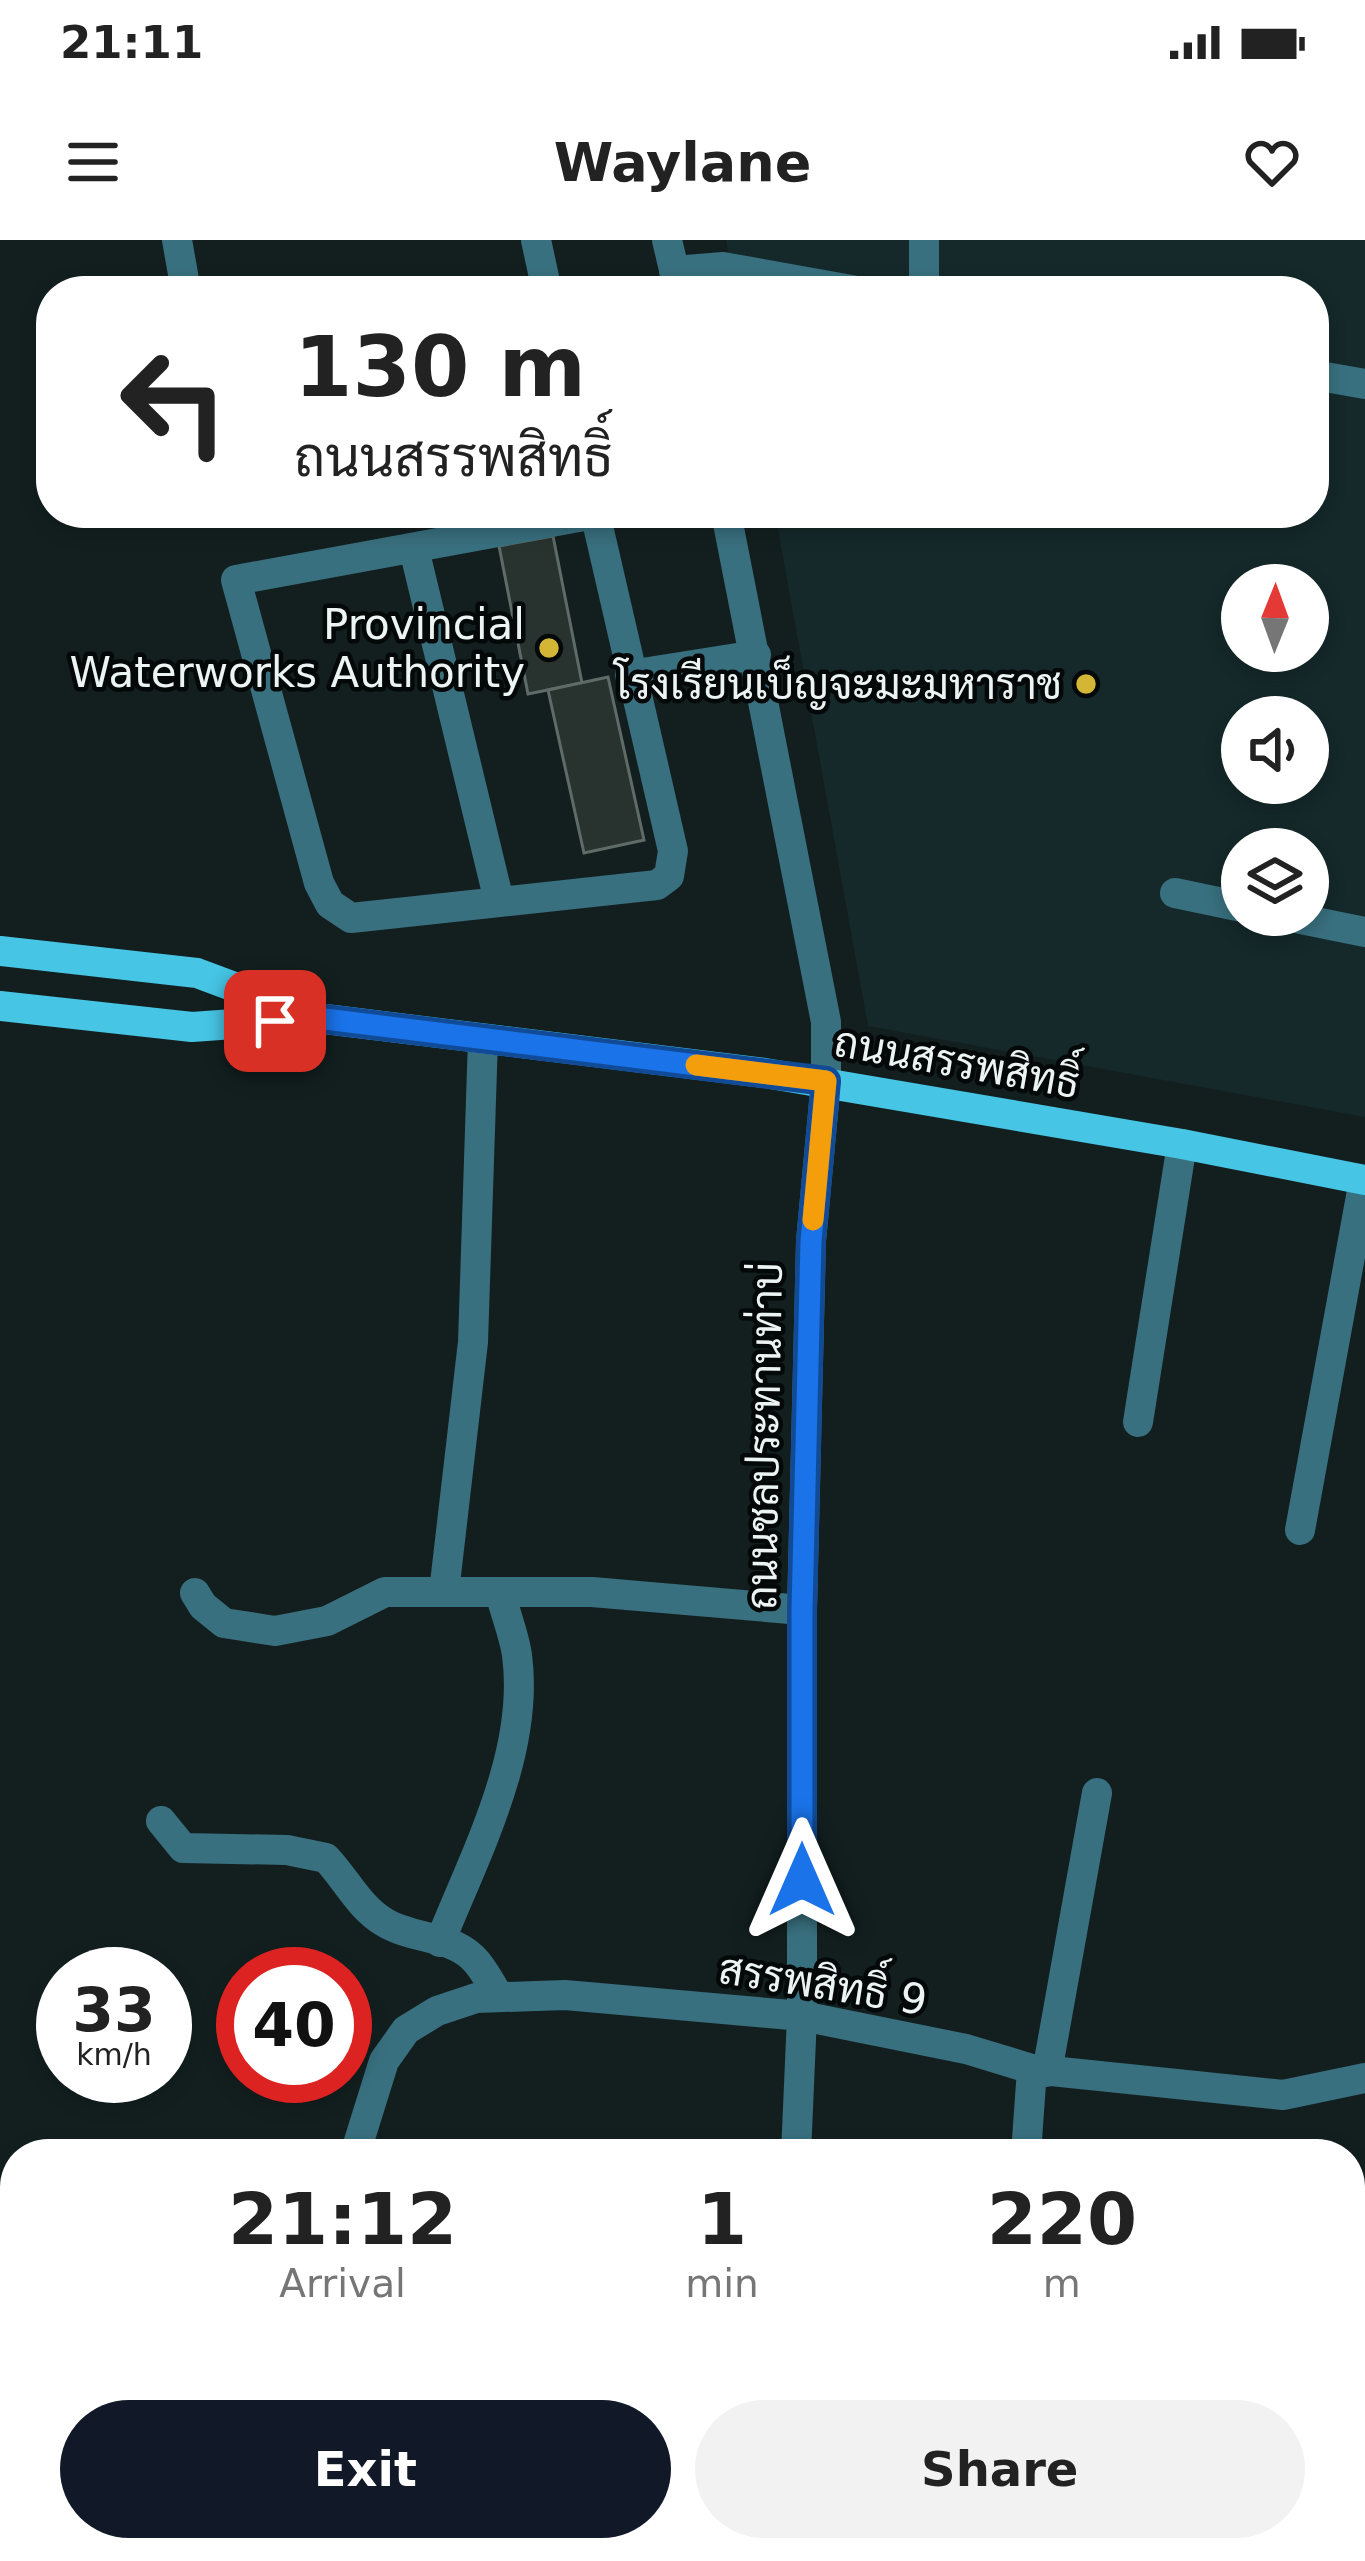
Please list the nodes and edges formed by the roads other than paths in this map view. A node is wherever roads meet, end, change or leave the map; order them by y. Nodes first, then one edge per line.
1 (178, 240) edge
2 (536, 240) edge
3 (668, 240) edge
4 (924, 240) edge
5 (184, 276) edge
6 (544, 276) edge
7 (675, 276) edge
8 (693, 276) edge
9 (773, 276) edge
10 (924, 276) edge
11 (1329, 378) edge
12 (1365, 384) edge
13 (523, 528) edge
14 (598, 528) edge
15 (729, 528) edge
16 (414, 549) junction
17 (756, 655) junction
18 (630, 675) junction
19 (1175, 893) dead end
20 (499, 902) junction
21 (1221, 903) edge
22 (1329, 925) edge
23 (1365, 932) edge
24 (0, 951) edge
25 (0, 1006) edge
26 (317, 1018) junction
27 (483, 1039) junction
28 (826, 1081) junction
29 (1182, 1144) junction
30 (1364, 1180) edge
31 (1138, 1422) dead end
32 (1300, 1530) dead end
33 (444, 1592) junction
34 (500, 1592) junction
35 (195, 1593) dead end
36 (802, 1610) junction
37 (1097, 1793) dead end
38 (160, 1821) dead end
39 (440, 1942) junction
40 (499, 1997) junction
41 (802, 2016) junction
42 (1040, 2070) junction
43 (1365, 2078) edge
44 (360, 2139) edge
45 (797, 2139) edge
46 (1028, 2139) edge

1 - 5 street
2 - 6 street
3 - 7 street
4 - 10 street
8 - 9 street
11 - 12 street
13 - 16 street
14 - 18 street
15 - 17 street, ถนนชลประทานท่าบ่
16 - 20 street
16 - 20 street
17 - 18 street
17 - 28 street, ถนนชลประทานท่าบ่
18 - 20 street
19 - 21 street
22 - 23 street
24 - 26 main road, ถนนสรรพสิทธิ์
25 - 26 main road, ถนนสรรพสิทธิ์
26 - 27 main road, ถนนสรรพสิทธิ์
27 - 28 main road, ถนนสรรพสิทธิ์
27 - 33 street
28 - 29 main road, ถนนสรรพสิทธิ์
28 - 36 street, ถนนชลประทานท่าบ่
29 - 30 main road, ถนนสรรพสิทธิ์
29 - 31 street
30 - 32 street
33 - 34 street
33 - 35 street
34 - 36 street
34 - 39 street
36 - 41 street, ถนนชลประทานท่าบ่
37 - 42 street
38 - 39 street
39 - 40 street
40 - 41 street, สรรพสิทธิ์ 9
40 - 44 street, สรรพสิทธิ์ 9
41 - 42 street, สรรพสิทธิ์ 9
41 - 45 street, ถนนชลประทานท่าบ่
42 - 43 street, สรรพสิทธิ์ 9
42 - 46 street

